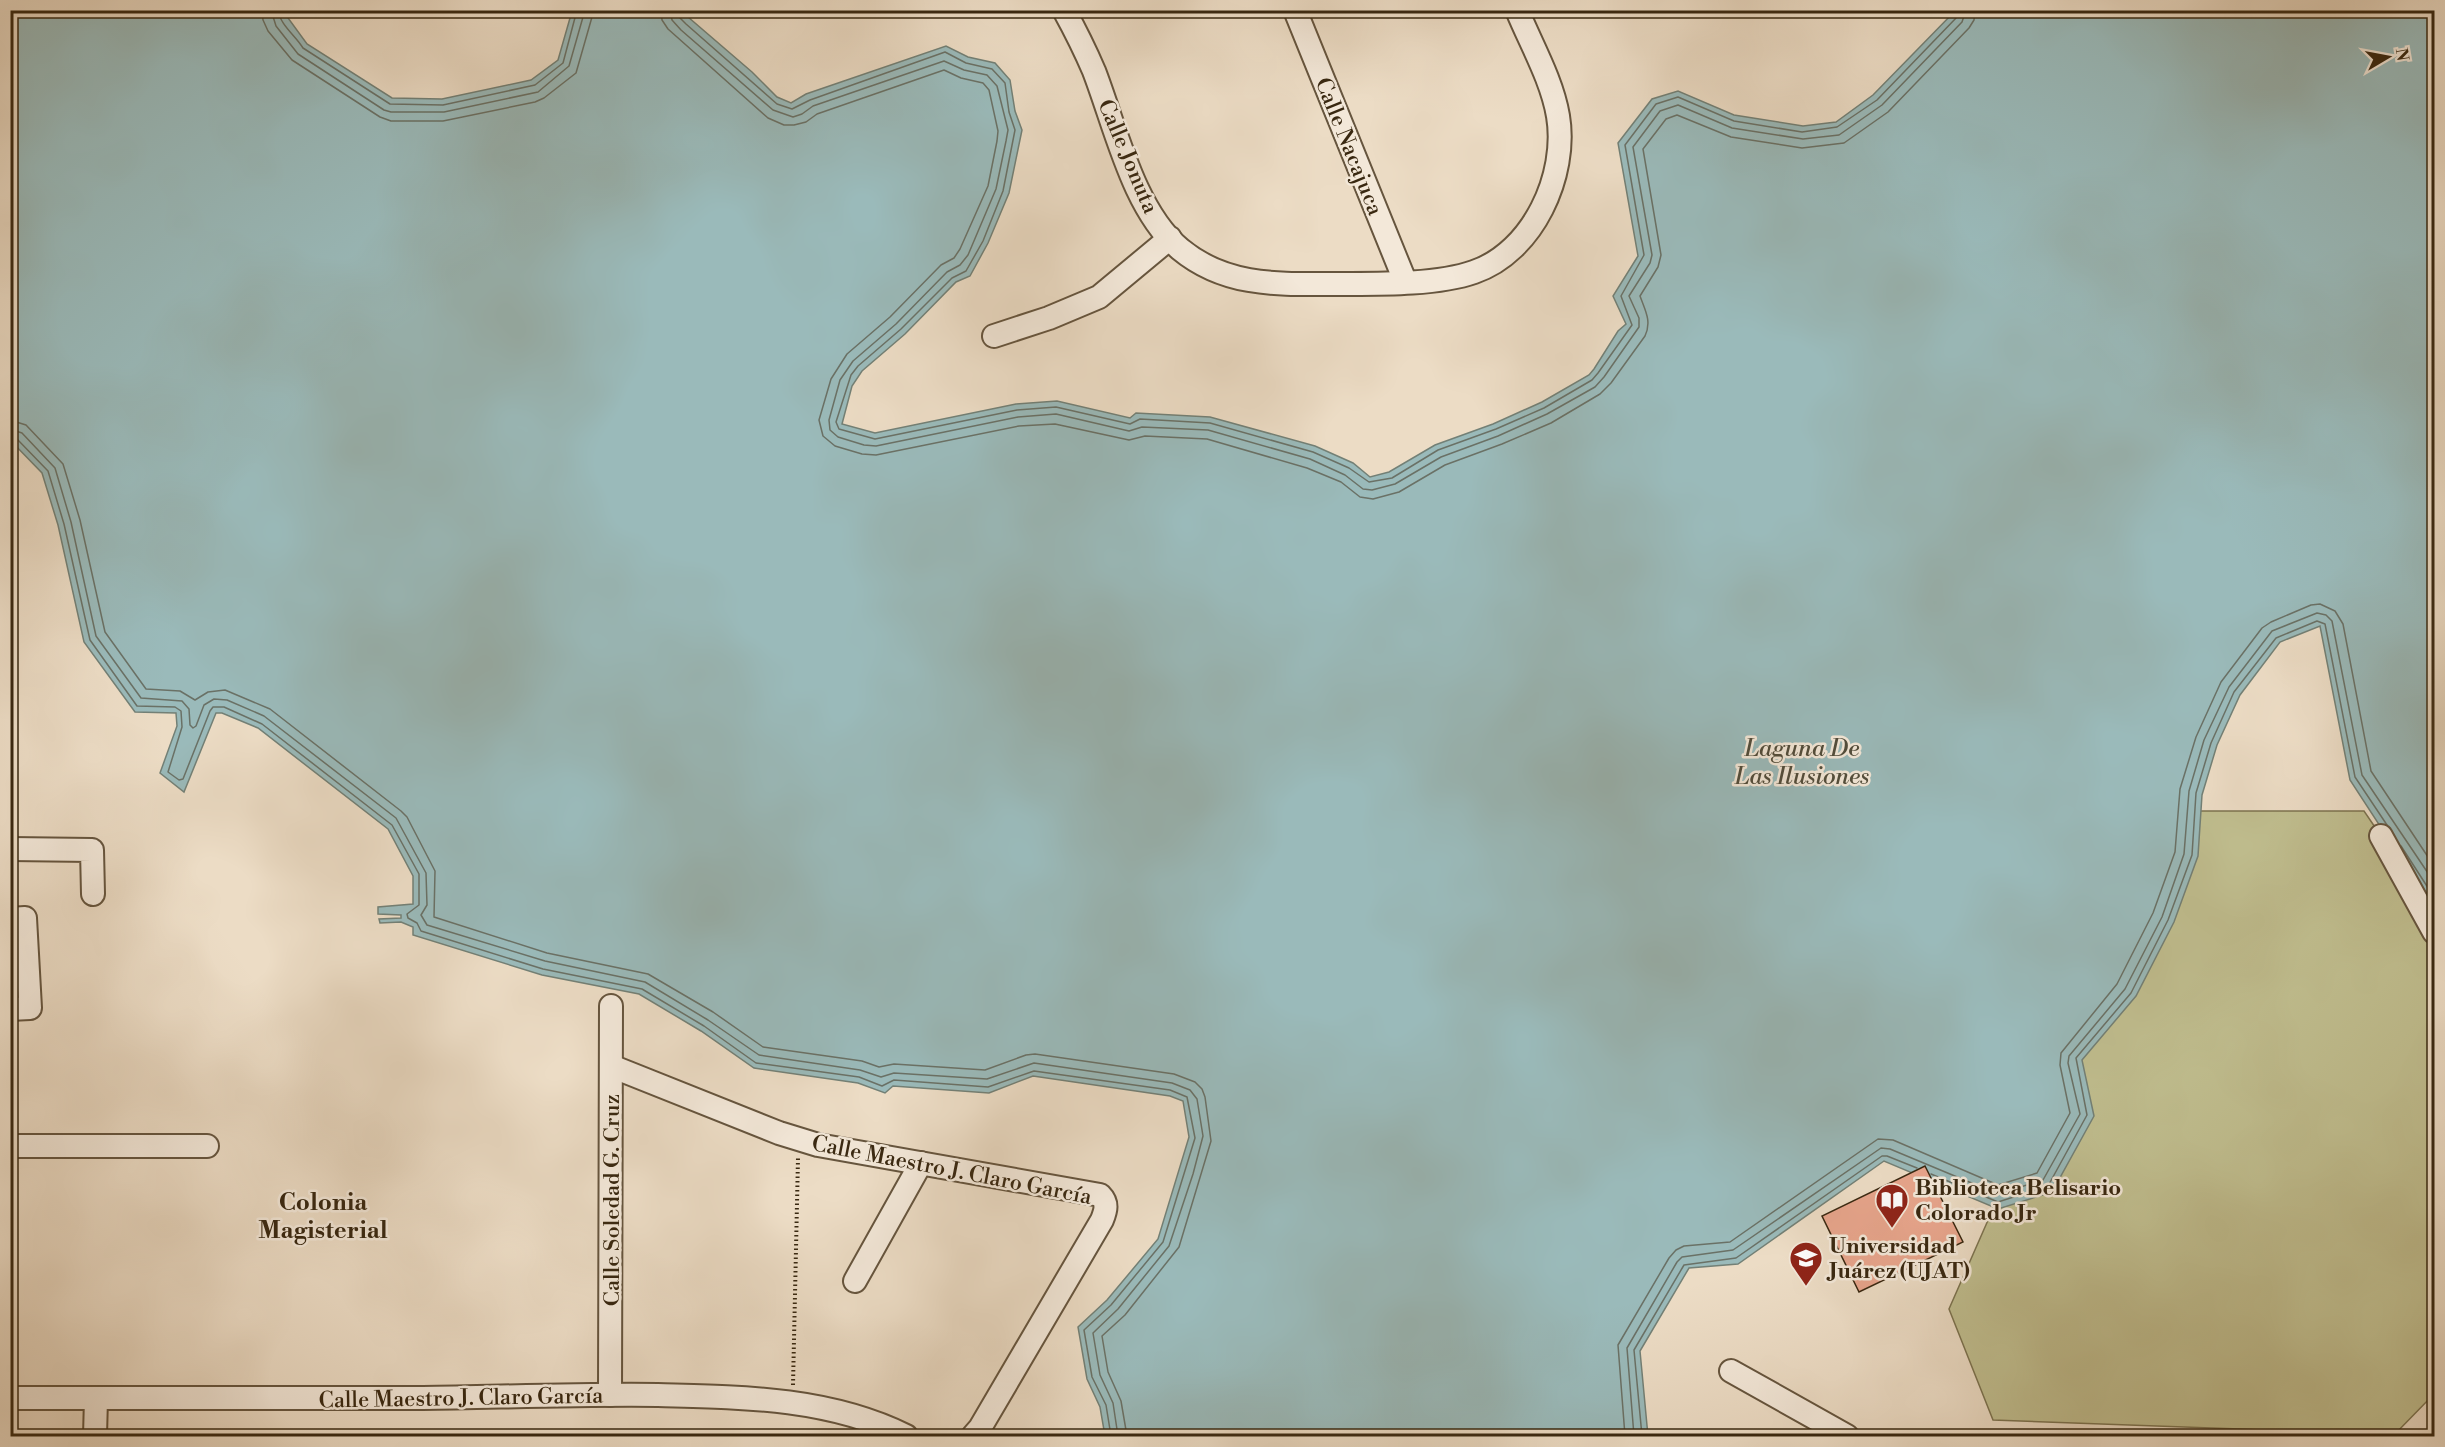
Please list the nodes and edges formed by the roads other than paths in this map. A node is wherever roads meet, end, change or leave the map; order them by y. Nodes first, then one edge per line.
1 (1064, 10) edge
2 (1295, 10) edge
3 (1517, 10) edge
4 (1170, 238) junction
5 (1405, 281) junction
6 (994, 336) dead end
7 (2381, 836) dead end
8 (10, 849) edge
9 (93, 894) dead end
10 (10, 919) edge
11 (2434, 932) edge
12 (611, 1006) dead end
13 (10, 1008) edge
14 (611, 1066) junction
15 (10, 1146) edge
16 (207, 1146) dead end
17 (921, 1163) junction
18 (855, 1281) dead end
19 (1731, 1371) dead end
20 (610, 1395) junction
21 (10, 1398) edge
22 (96, 1398) junction
23 (95, 1437) edge
24 (906, 1437) edge
25 (973, 1437) edge
26 (1847, 1437) edge

1 - 4 street, Calle Jonuta
2 - 5 street, Calle Nacajuca
3 - 5 street, Calle Jonuta
4 - 5 street, Calle Jonuta
4 - 6 street
7 - 11 street
8 - 9 street
10 - 13 street
12 - 14 street, Calle Soledad G. Cruz
14 - 17 street, Calle Maestro J. Claro García
14 - 20 street, Calle Soledad G. Cruz
15 - 16 street
17 - 18 street
17 - 25 street, Calle Maestro J. Claro García
19 - 26 street
20 - 22 street, Calle Maestro J. Claro García
20 - 24 street, Calle Maestro J. Claro García
21 - 22 street, Calle Maestro J. Claro García
22 - 23 street

